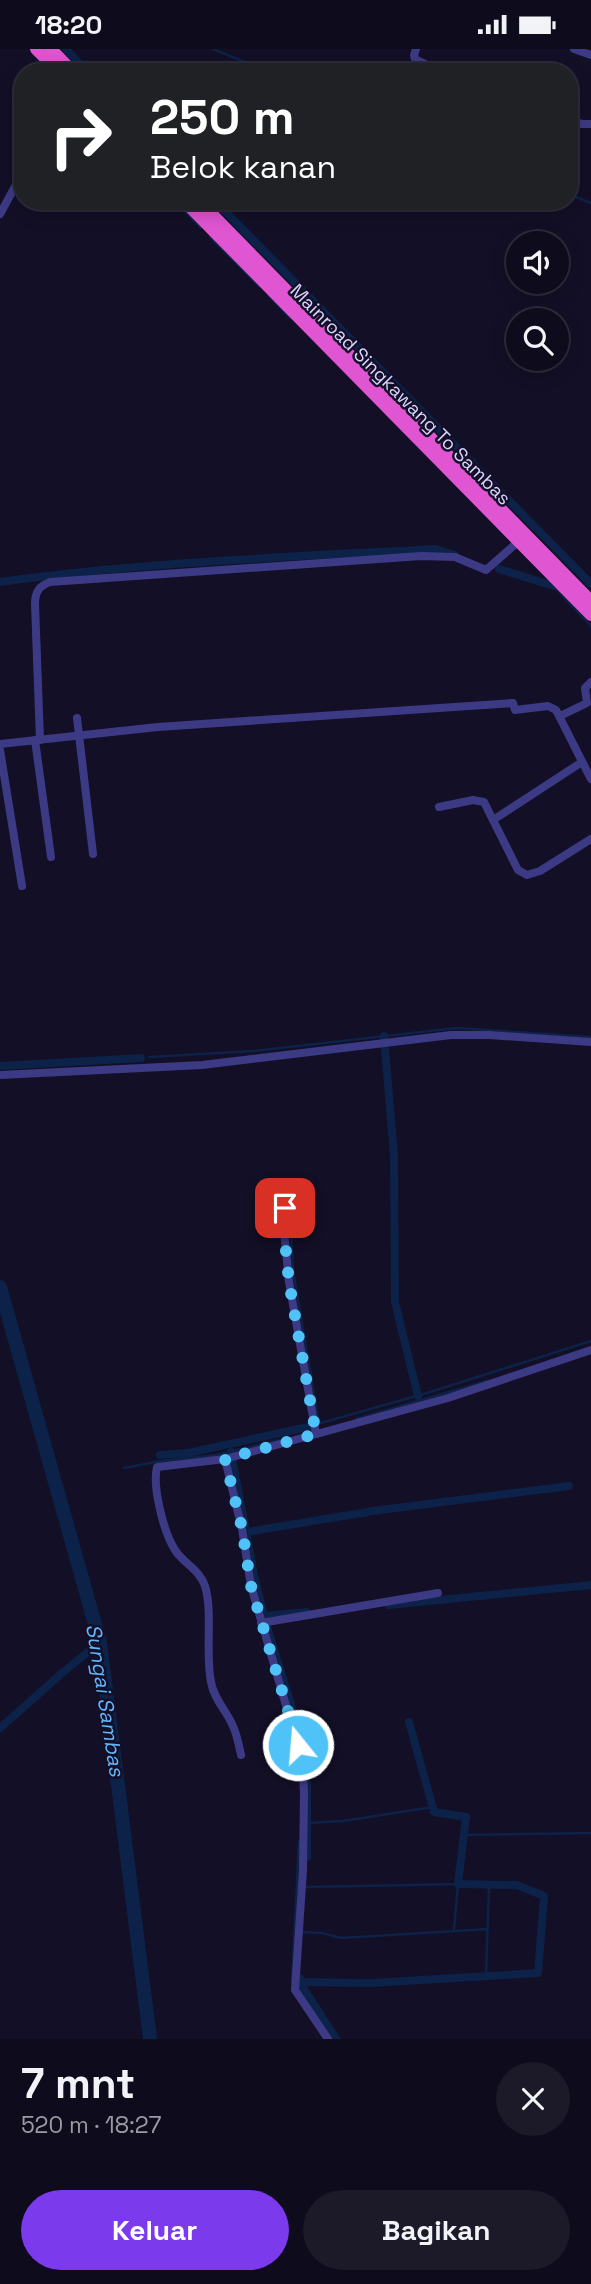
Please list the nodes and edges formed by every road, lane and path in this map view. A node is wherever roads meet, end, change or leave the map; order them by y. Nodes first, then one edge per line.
1 (36, 49) edge
2 (51, 49) edge
3 (416, 49) edge
4 (574, 49) edge
5 (591, 55) edge
6 (50, 63) edge
7 (64, 63) edge
8 (423, 63) edge
9 (14, 188) edge
10 (200, 210) edge
11 (200, 210) edge
12 (0, 214) edge
13 (519, 541) junction
14 (550, 566) junction
15 (591, 601) edge
16 (591, 614) edge
17 (591, 682) edge
18 (559, 716) junction
19 (78, 718) dead end
20 (79, 736) junction
21 (38, 740) junction
22 (0, 744) edge
23 (0, 750) edge
24 (582, 762) junction
25 (591, 779) edge
26 (439, 807) dead end
27 (493, 820) junction
28 (591, 839) edge
29 (93, 854) dead end
30 (51, 857) dead end
31 (22, 886) dead end
32 (591, 1042) edge
33 (0, 1075) edge
34 (285, 1208) dead end
35 (591, 1350) edge
36 (316, 1434) junction
37 (225, 1459) junction
38 (438, 1593) dead end
39 (261, 1623) junction
40 (241, 1755) dead end
41 (328, 2039) edge

1 - 6 highway
2 - 7 highway
3 - 8 street
4 - 5 street
9 - 12 street
10 - 13 highway, Mainroad Singkawang To Sambas
11 - 14 highway, Mainroad Singkawang To Sambas
13 - 14 highway, Mainroad Singkawang To Sambas
13 - 21 street
14 - 15 highway, Mainroad Singkawang To Sambas
14 - 16 highway, Mainroad Singkawang To Sambas
17 - 18 street
18 - 20 street
18 - 24 street
19 - 20 street
20 - 21 street
20 - 29 street
21 - 22 street
21 - 30 street
23 - 31 street
24 - 25 street
24 - 27 street
26 - 27 street
27 - 28 street
32 - 33 street
34 - 36 street
35 - 36 street
36 - 37 street
37 - 39 street
37 - 40 street
38 - 39 street
39 - 41 street

